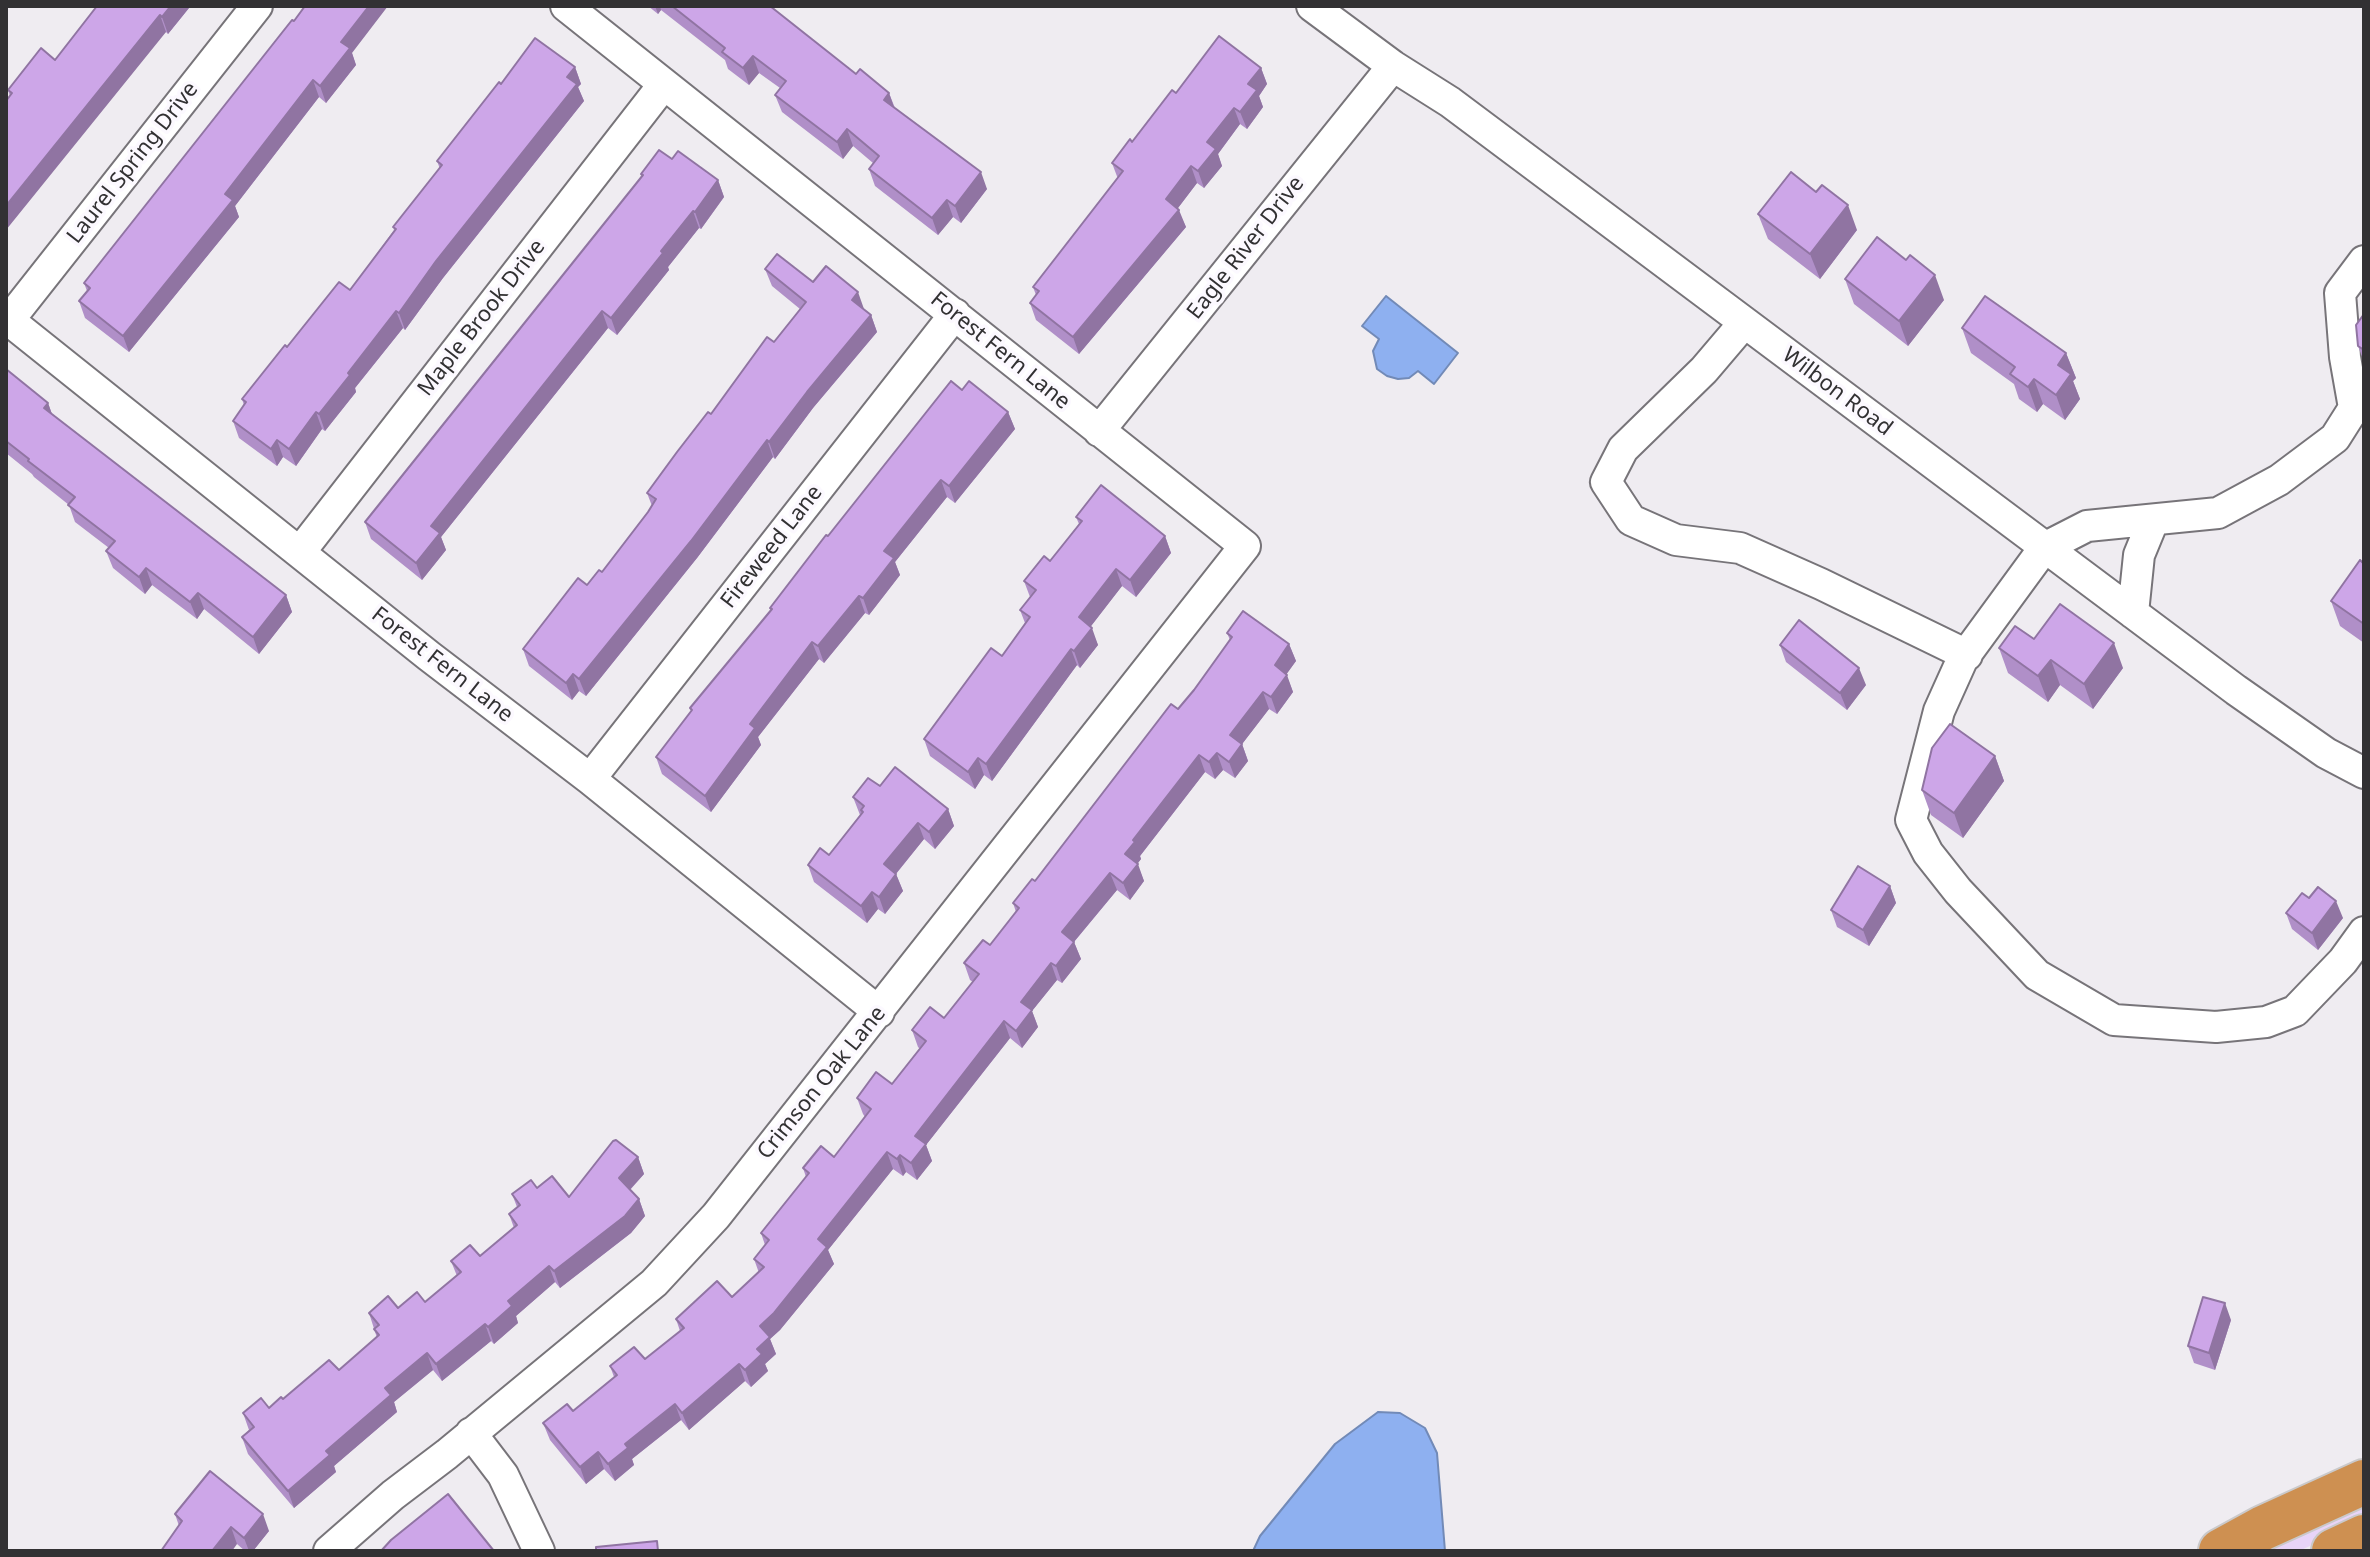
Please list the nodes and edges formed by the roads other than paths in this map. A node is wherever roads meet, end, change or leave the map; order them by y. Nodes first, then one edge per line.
1 (257, 6) edge
2 (566, 6) edge
3 (1312, 6) edge
4 (1393, 66) junction
5 (664, 84) junction
6 (2364, 261) edge
7 (955, 314) junction
8 (8, 319) edge
9 (1744, 323) junction
10 (1099, 431) junction
11 (2153, 521) junction
12 (1245, 546) joint
13 (2044, 548) junction
14 (300, 552) junction
15 (2133, 613) junction
16 (1967, 655) junction
17 (2364, 773) edge
18 (590, 779) junction
19 (2364, 932) edge
20 (879, 1012) junction
21 (471, 1433) junction
22 (2364, 1482) edge
23 (2364, 1537) edge
24 (329, 1551) edge
25 (539, 1551) edge
26 (2221, 1551) edge
27 (2334, 1551) edge

1 - 8 street, Laurel Spring Drive
2 - 5 street, Forest Fern Lane
3 - 4 street, Wilbon Road
4 - 9 street, Wilbon Road
4 - 10 street, Eagle River Drive
5 - 7 street, Forest Fern Lane
5 - 14 street, Maple Brook Drive
6 - 11 street
7 - 10 street, Forest Fern Lane
7 - 18 street, Fireweed Lane
8 - 14 street, Forest Fern Lane
9 - 13 street, Wilbon Road
9 - 16 street
10 - 12 street, Forest Fern Lane
11 - 13 street
11 - 15 street
12 - 20 street, Crimson Oak Lane
13 - 15 street, Wilbon Road
13 - 16 street
14 - 18 street, Forest Fern Lane
15 - 17 street, Wilbon Road
16 - 19 street
18 - 20 street, Forest Fern Lane
20 - 21 street, Crimson Oak Lane
21 - 24 street, Crimson Oak Lane
21 - 25 street
22 - 26 highway
23 - 27 highway

